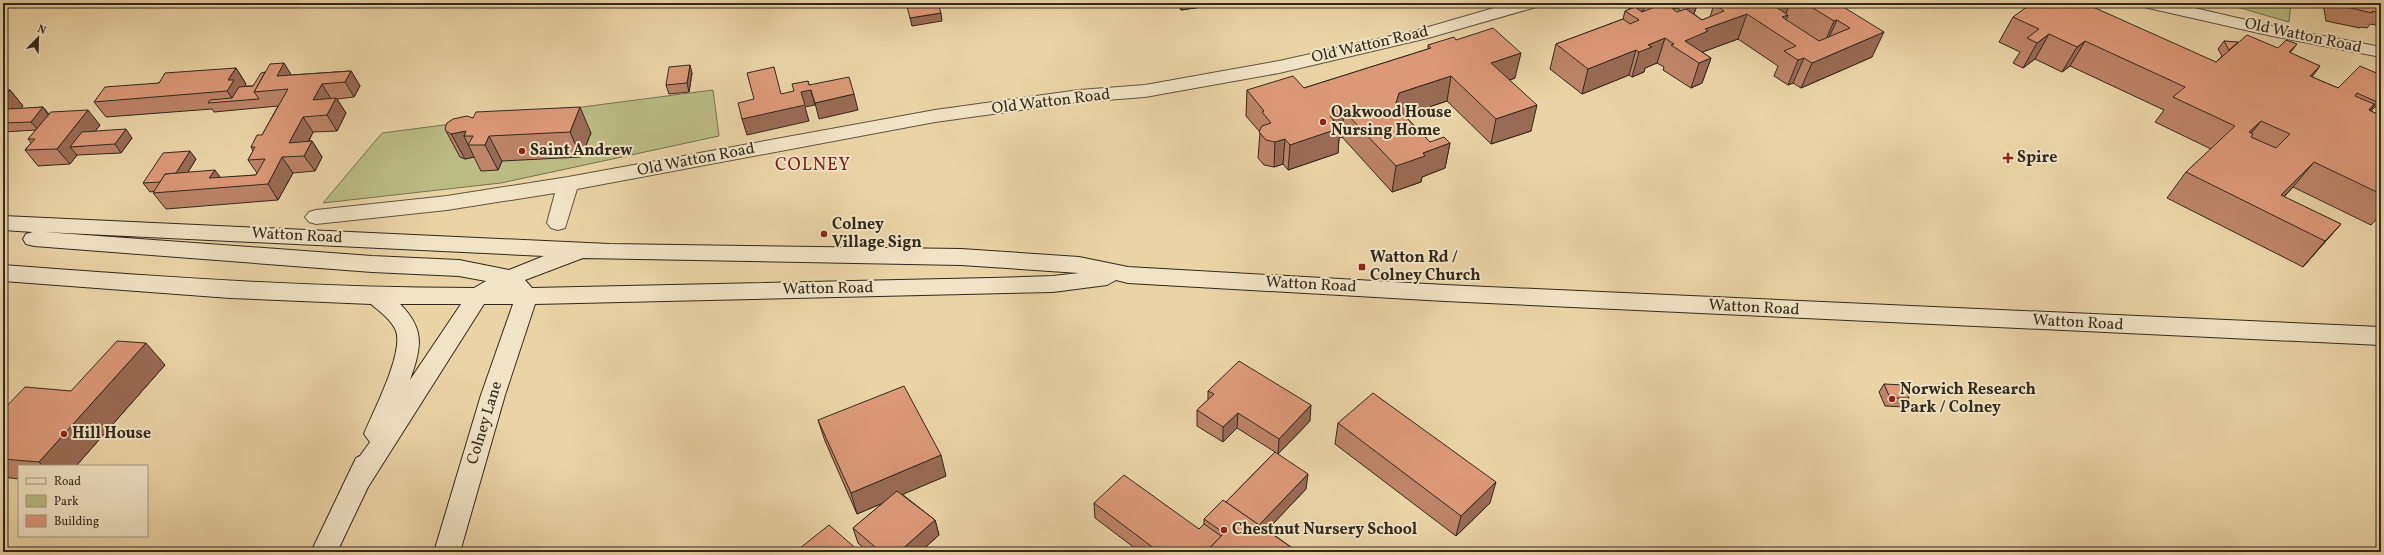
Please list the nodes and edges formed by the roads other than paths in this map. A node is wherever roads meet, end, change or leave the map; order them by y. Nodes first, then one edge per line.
1 (1530, 3) edge
2 (2153, 3) edge
3 (2381, 52) edge
4 (568, 184) junction
5 (316, 216) dead end
6 (3, 223) edge
7 (558, 223) dead end
8 (3, 236) edge
9 (590, 251) junction
10 (3, 273) edge
11 (1128, 275) junction
12 (510, 278) junction
13 (376, 296) junction
14 (478, 296) junction
15 (527, 296) junction
16 (2381, 336) edge
17 (359, 479) junction
18 (324, 552) edge
19 (447, 552) edge

1 - 4 main road, Old Watton Road
2 - 3 main road, Old Watton Road
4 - 5 main road, Old Watton Road
4 - 7 main road
6 - 9 main road, Watton Road
8 - 12 main road, Watton Road
9 - 11 main road, Watton Road
9 - 12 main road, Watton Road
10 - 13 main road, Watton Road
11 - 15 main road, Watton Road
11 - 16 main road, Watton Road
12 - 14 main road, Watton Road
12 - 15 main road
13 - 14 main road, Watton Road
13 - 17 main road
14 - 15 main road, Watton Road
14 - 17 main road
15 - 19 main road, Colney Lane
17 - 18 main road

